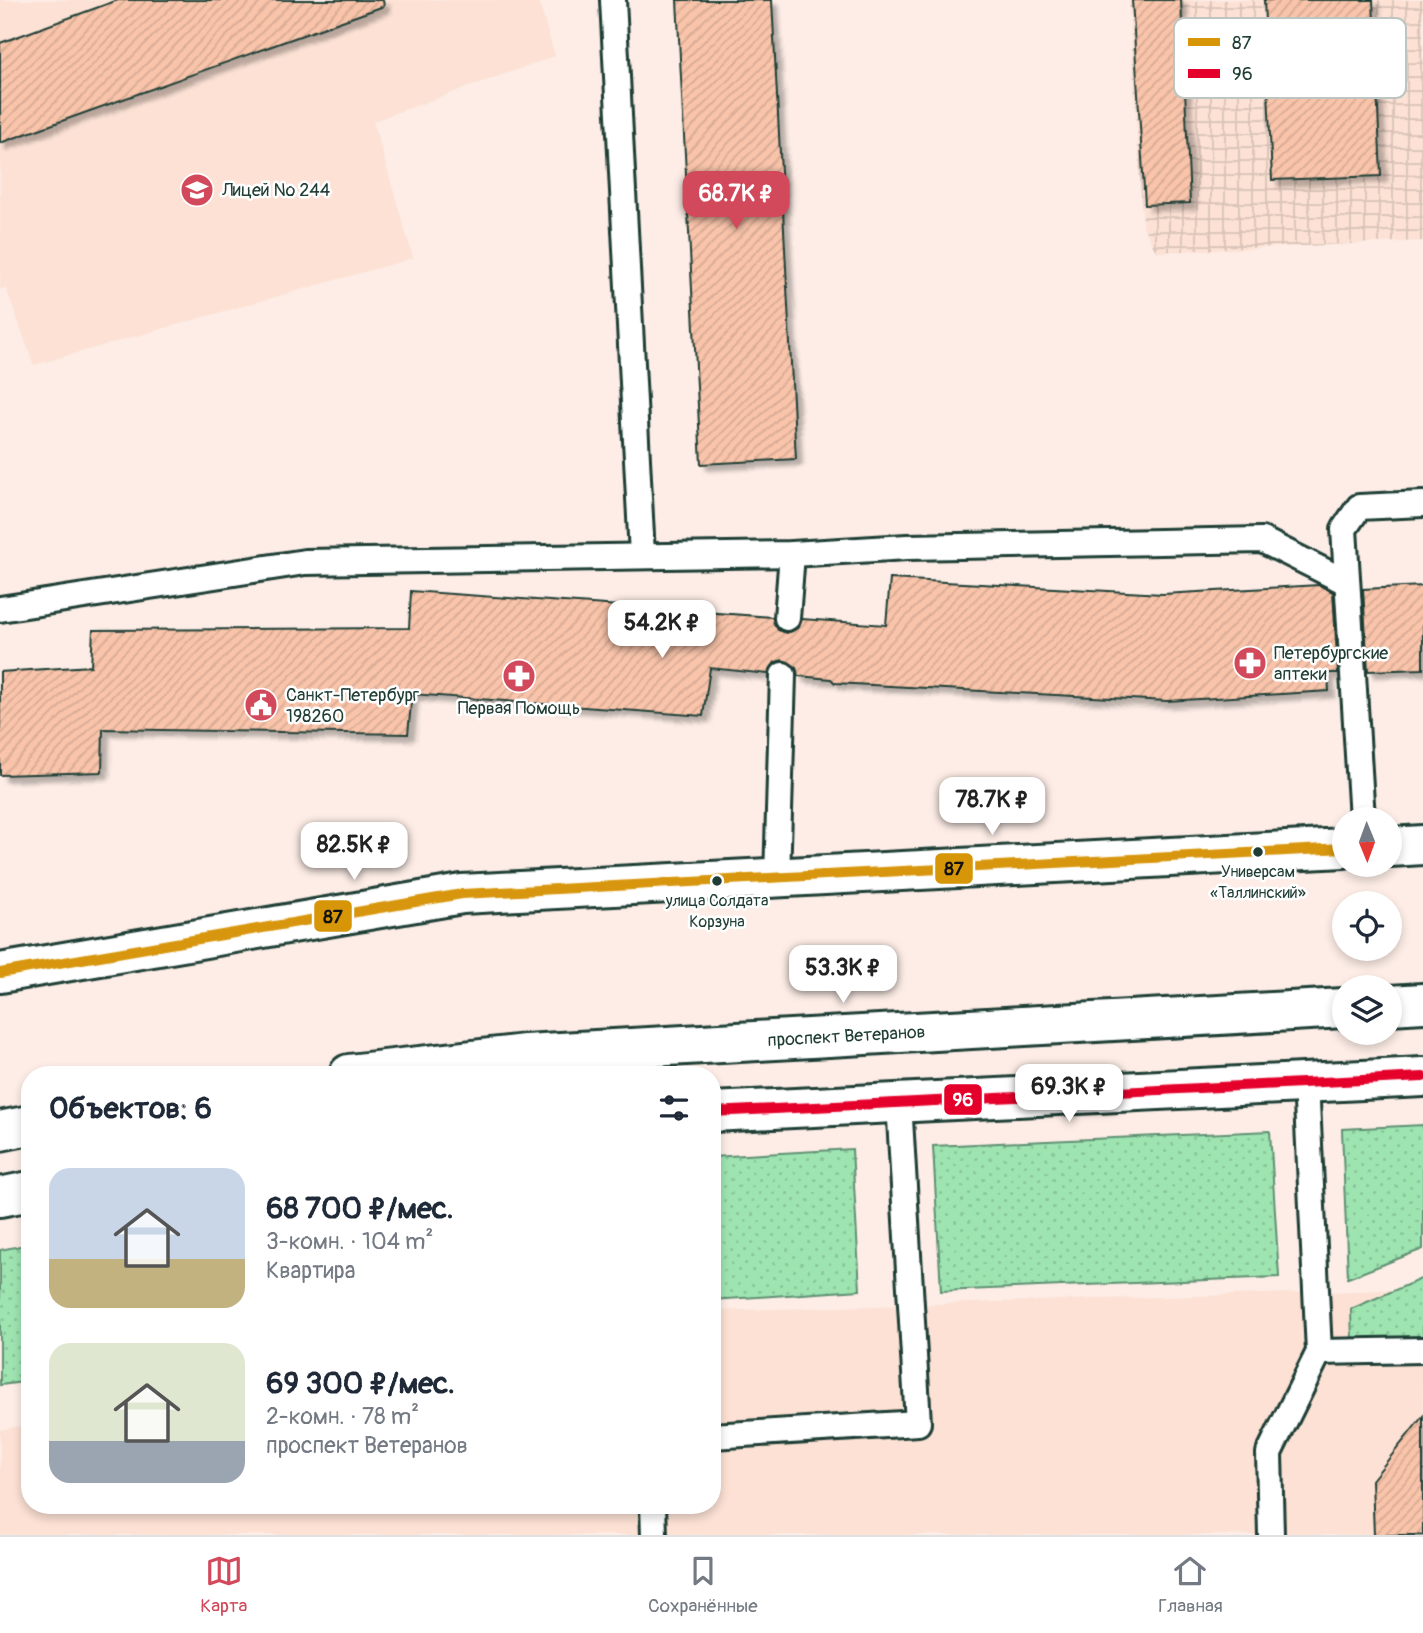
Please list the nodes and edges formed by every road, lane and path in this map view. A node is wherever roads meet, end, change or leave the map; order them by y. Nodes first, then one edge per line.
1 (613, 0) edge
2 (1423, 504) edge
3 (792, 554) junction
4 (642, 555) junction
5 (1346, 583) junction
6 (0, 609) edge
7 (786, 618) dead end
8 (783, 675) dead end
9 (1361, 807) edge
10 (1332, 849) edge
11 (778, 879) junction
12 (0, 973) edge
13 (1423, 1003) edge
14 (1402, 1004) edge
15 (1332, 1009) edge
16 (419, 1066) edge
17 (1423, 1077) edge
18 (1306, 1082) junction
19 (899, 1102) junction
20 (721, 1112) edge
21 (21, 1127) edge
22 (0, 1131) edge
23 (21, 1192) edge
24 (0, 1196) edge
25 (1423, 1350) edge
26 (1319, 1352) junction
27 (721, 1435) edge
28 (653, 1514) edge
29 (654, 1535) edge
30 (1271, 1535) edge

1 - 4 lane
2 - 5 lane
3 - 4 lane
3 - 5 lane
3 - 7 lane
4 - 6 lane
5 - 9 lane
8 - 11 lane
10 - 11 main road
11 - 12 main road
13 - 14 main road
15 - 16 main road, проспект Ветеранов
17 - 18 main road
18 - 19 main road
18 - 26 lane
19 - 20 main road
19 - 27 lane
21 - 22 main road
23 - 24 main road
25 - 26 lane
26 - 30 lane
28 - 29 lane

